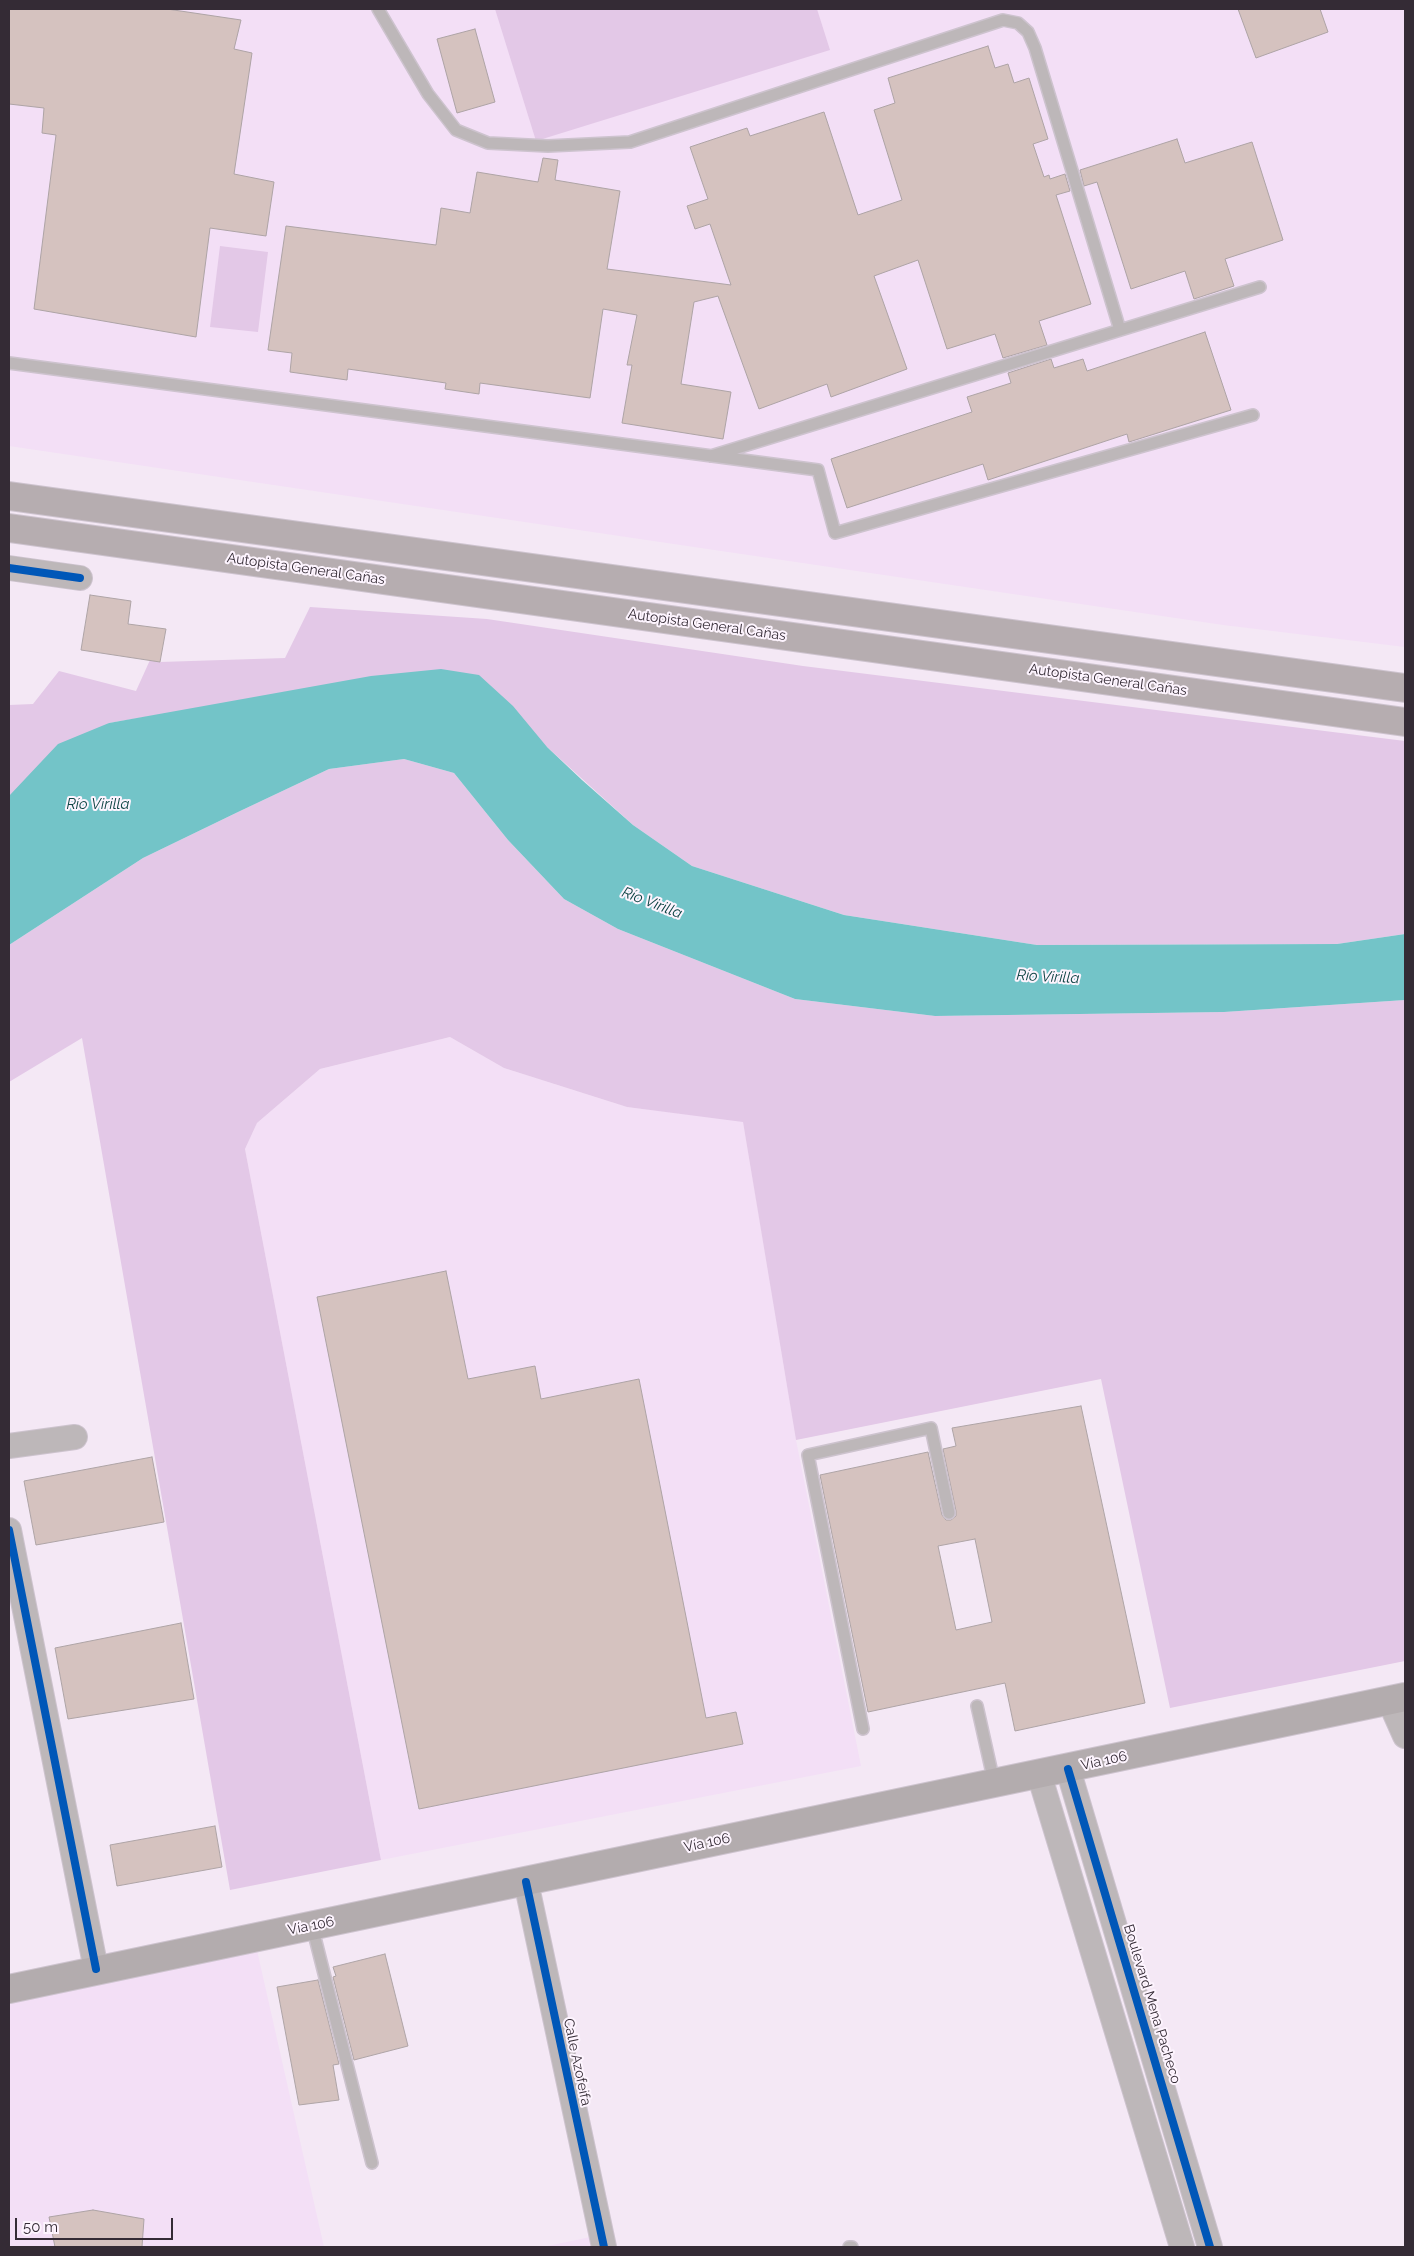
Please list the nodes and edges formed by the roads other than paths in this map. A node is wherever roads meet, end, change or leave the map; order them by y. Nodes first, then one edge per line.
1 (378, 9) edge
2 (1260, 287) dead end
3 (1120, 330) junction
4 (9, 362) edge
5 (1253, 415) dead end
6 (707, 457) junction
7 (9, 496) edge
8 (9, 528) edge
9 (9, 568) edge
10 (80, 578) dead end
11 (1405, 688) edge
12 (1405, 722) edge
13 (75, 1437) dead end
14 (9, 1446) edge
15 (949, 1513) dead end
16 (9, 1530) edge
17 (1397, 1699) edge
18 (977, 1706) dead end
19 (864, 1729) dead end
20 (1405, 1736) edge
21 (1068, 1769) junction
22 (1039, 1774) junction
23 (994, 1782) junction
24 (526, 1882) junction
25 (312, 1926) junction
26 (96, 1969) junction
27 (9, 1988) edge
28 (1135, 1991) junction
29 (1109, 2000) junction
30 (372, 2163) dead end
31 (1198, 2201) junction
32 (1172, 2209) junction
33 (604, 2247) edge
34 (1182, 2247) edge
35 (1210, 2247) edge

1 - 3 lane
2 - 3 lane
3 - 6 lane
4 - 6 lane
5 - 6 lane
7 - 11 highway
8 - 12 highway, Autopista General Cañas
9 - 10 street
13 - 14 street
15 - 19 lane
16 - 26 street
17 - 20 street
17 - 21 main road, Vía 106
18 - 23 lane
21 - 22 main road, Vía 106
21 - 28 street, Boulevard Mena Pacheco
22 - 23 main road, Vía 106
22 - 29 street
23 - 24 main road, Vía 106
24 - 25 main road, Vía 106
24 - 33 street, Calle Azofeifa
25 - 26 main road, Vía 106
25 - 30 lane
26 - 27 main road, Vía 106
28 - 29 street
28 - 31 street, Boulevard Mena Pacheco
29 - 32 street
31 - 32 street
31 - 35 street, Boulevard Mena Pacheco
32 - 34 street

